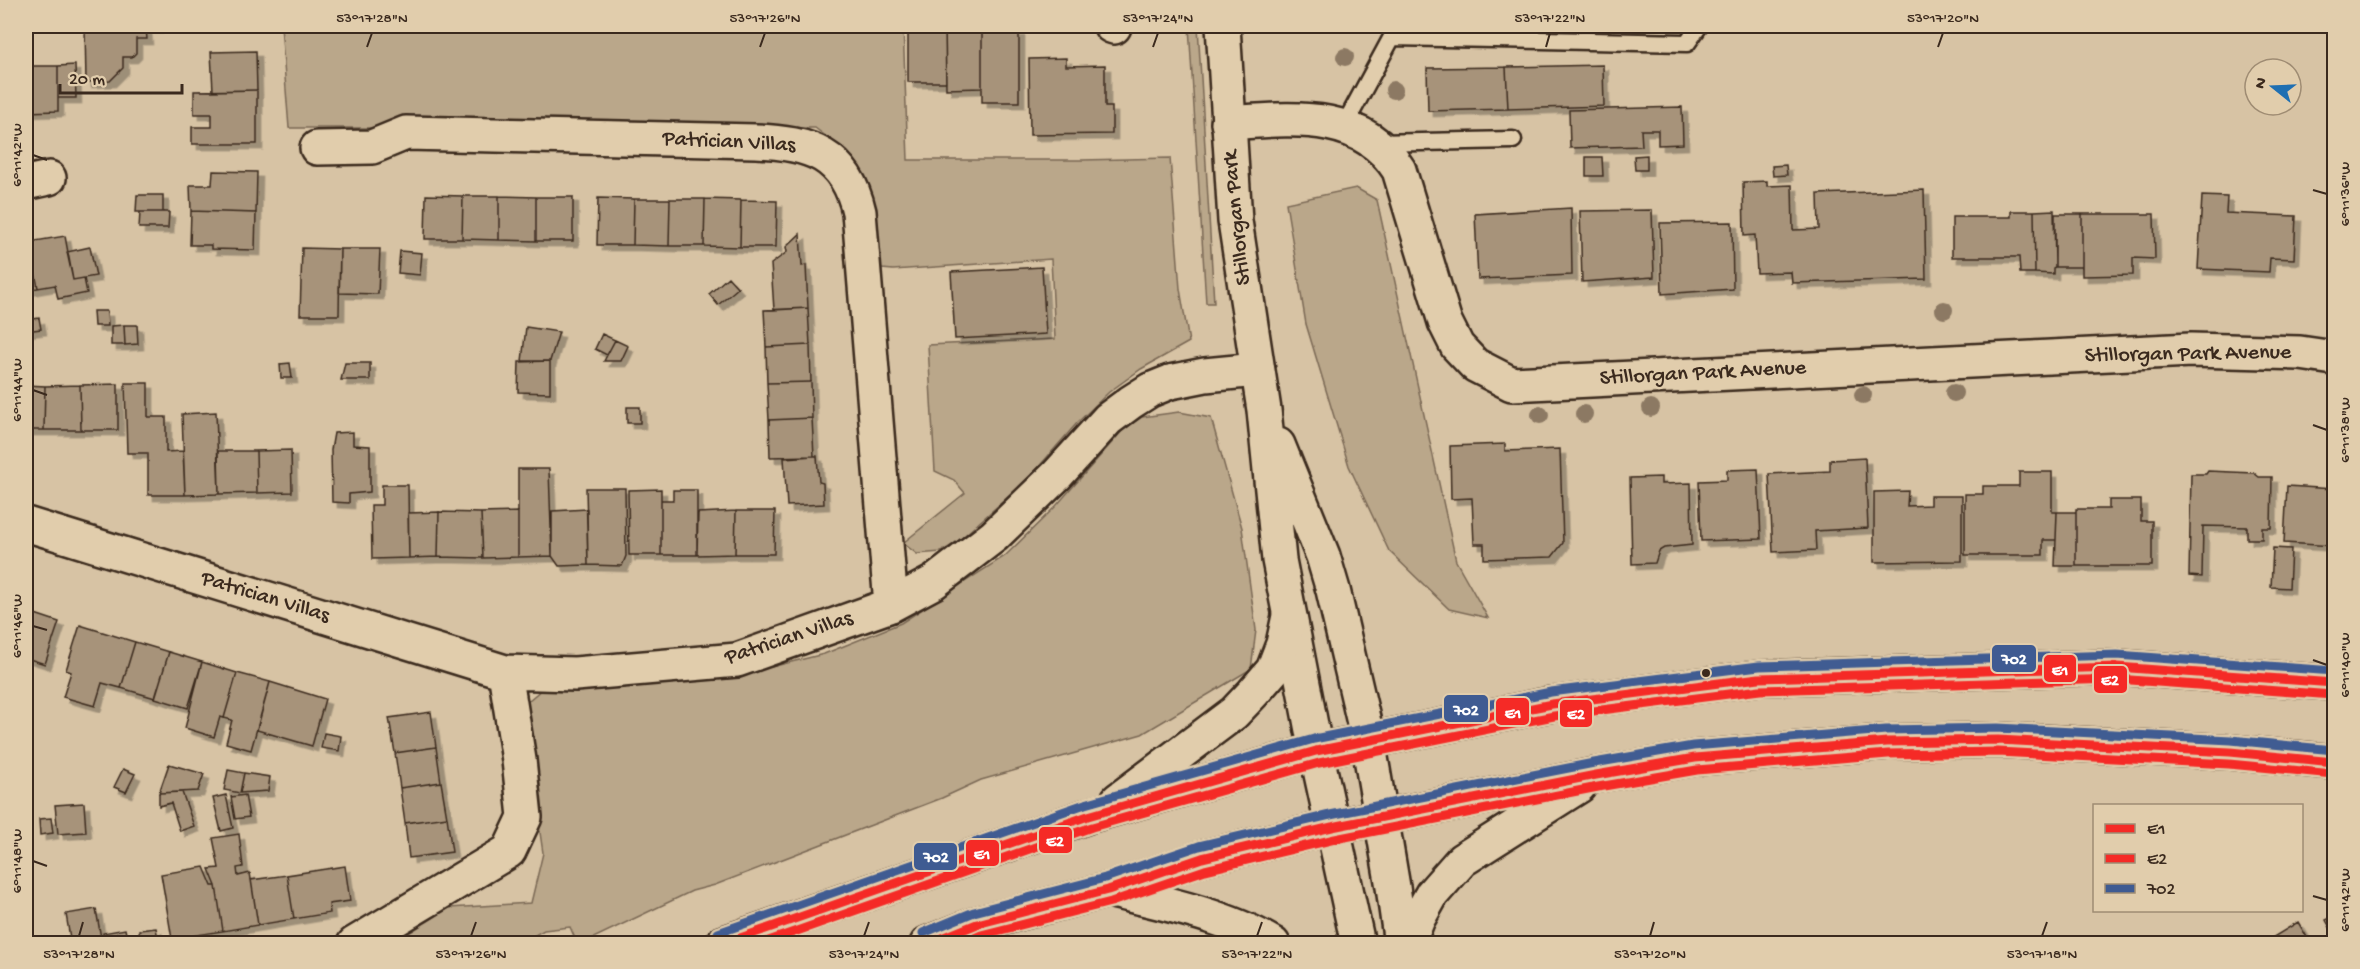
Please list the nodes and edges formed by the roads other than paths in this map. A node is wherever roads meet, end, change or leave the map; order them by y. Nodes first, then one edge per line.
1 (1223, 26) edge
2 (1699, 26) edge
3 (1420, 32) edge
4 (1228, 123) junction
5 (1344, 126) junction
6 (1513, 140) dead end
7 (1375, 143) junction
8 (317, 148) dead end
9 (2334, 358) edge
10 (1257, 370) junction
11 (1264, 410) junction
12 (26, 524) edge
13 (891, 605) junction
14 (1288, 615) junction
15 (505, 672) junction
16 (2334, 683) edge
17 (1368, 740) junction
18 (1316, 752) junction
19 (2334, 762) edge
20 (1596, 775) junction
21 (1102, 812) junction
22 (1381, 817) junction
23 (1332, 827) junction
24 (1108, 890) junction
25 (354, 944) edge
26 (722, 944) edge
27 (927, 944) edge
28 (1273, 944) edge
29 (1358, 944) edge
30 (1401, 944) edge
31 (1408, 944) edge

1 - 4 main road, Stillorgan Park
2 - 3 lane
3 - 5 lane
4 - 5 main road, Stillorgan Park Avenue
4 - 10 main road, Stillorgan Park
5 - 7 main road, Stillorgan Park Avenue
6 - 7 lane
7 - 9 main road, Stillorgan Park Avenue
8 - 13 main road, Patrician Villas
10 - 11 main road, Stillorgan Park
10 - 13 main road, Patrician Villas
11 - 14 main road, Stillorgan Park
11 - 17 main road, Stillorgan Park
12 - 15 main road, Patrician Villas
13 - 15 main road, Patrician Villas
14 - 18 main road, Stillorgan Park
14 - 21 main road
15 - 25 main road
16 - 17 main road
17 - 18 main road
17 - 22 main road, Stillorgan Park
18 - 21 main road
18 - 23 main road, Stillorgan Park
19 - 20 main road
20 - 22 main road
20 - 31 main road
21 - 26 main road
22 - 23 main road
22 - 30 main road, Stillorgan Park
23 - 24 main road
23 - 29 main road, Stillorgan Park
24 - 27 main road
24 - 28 main road

